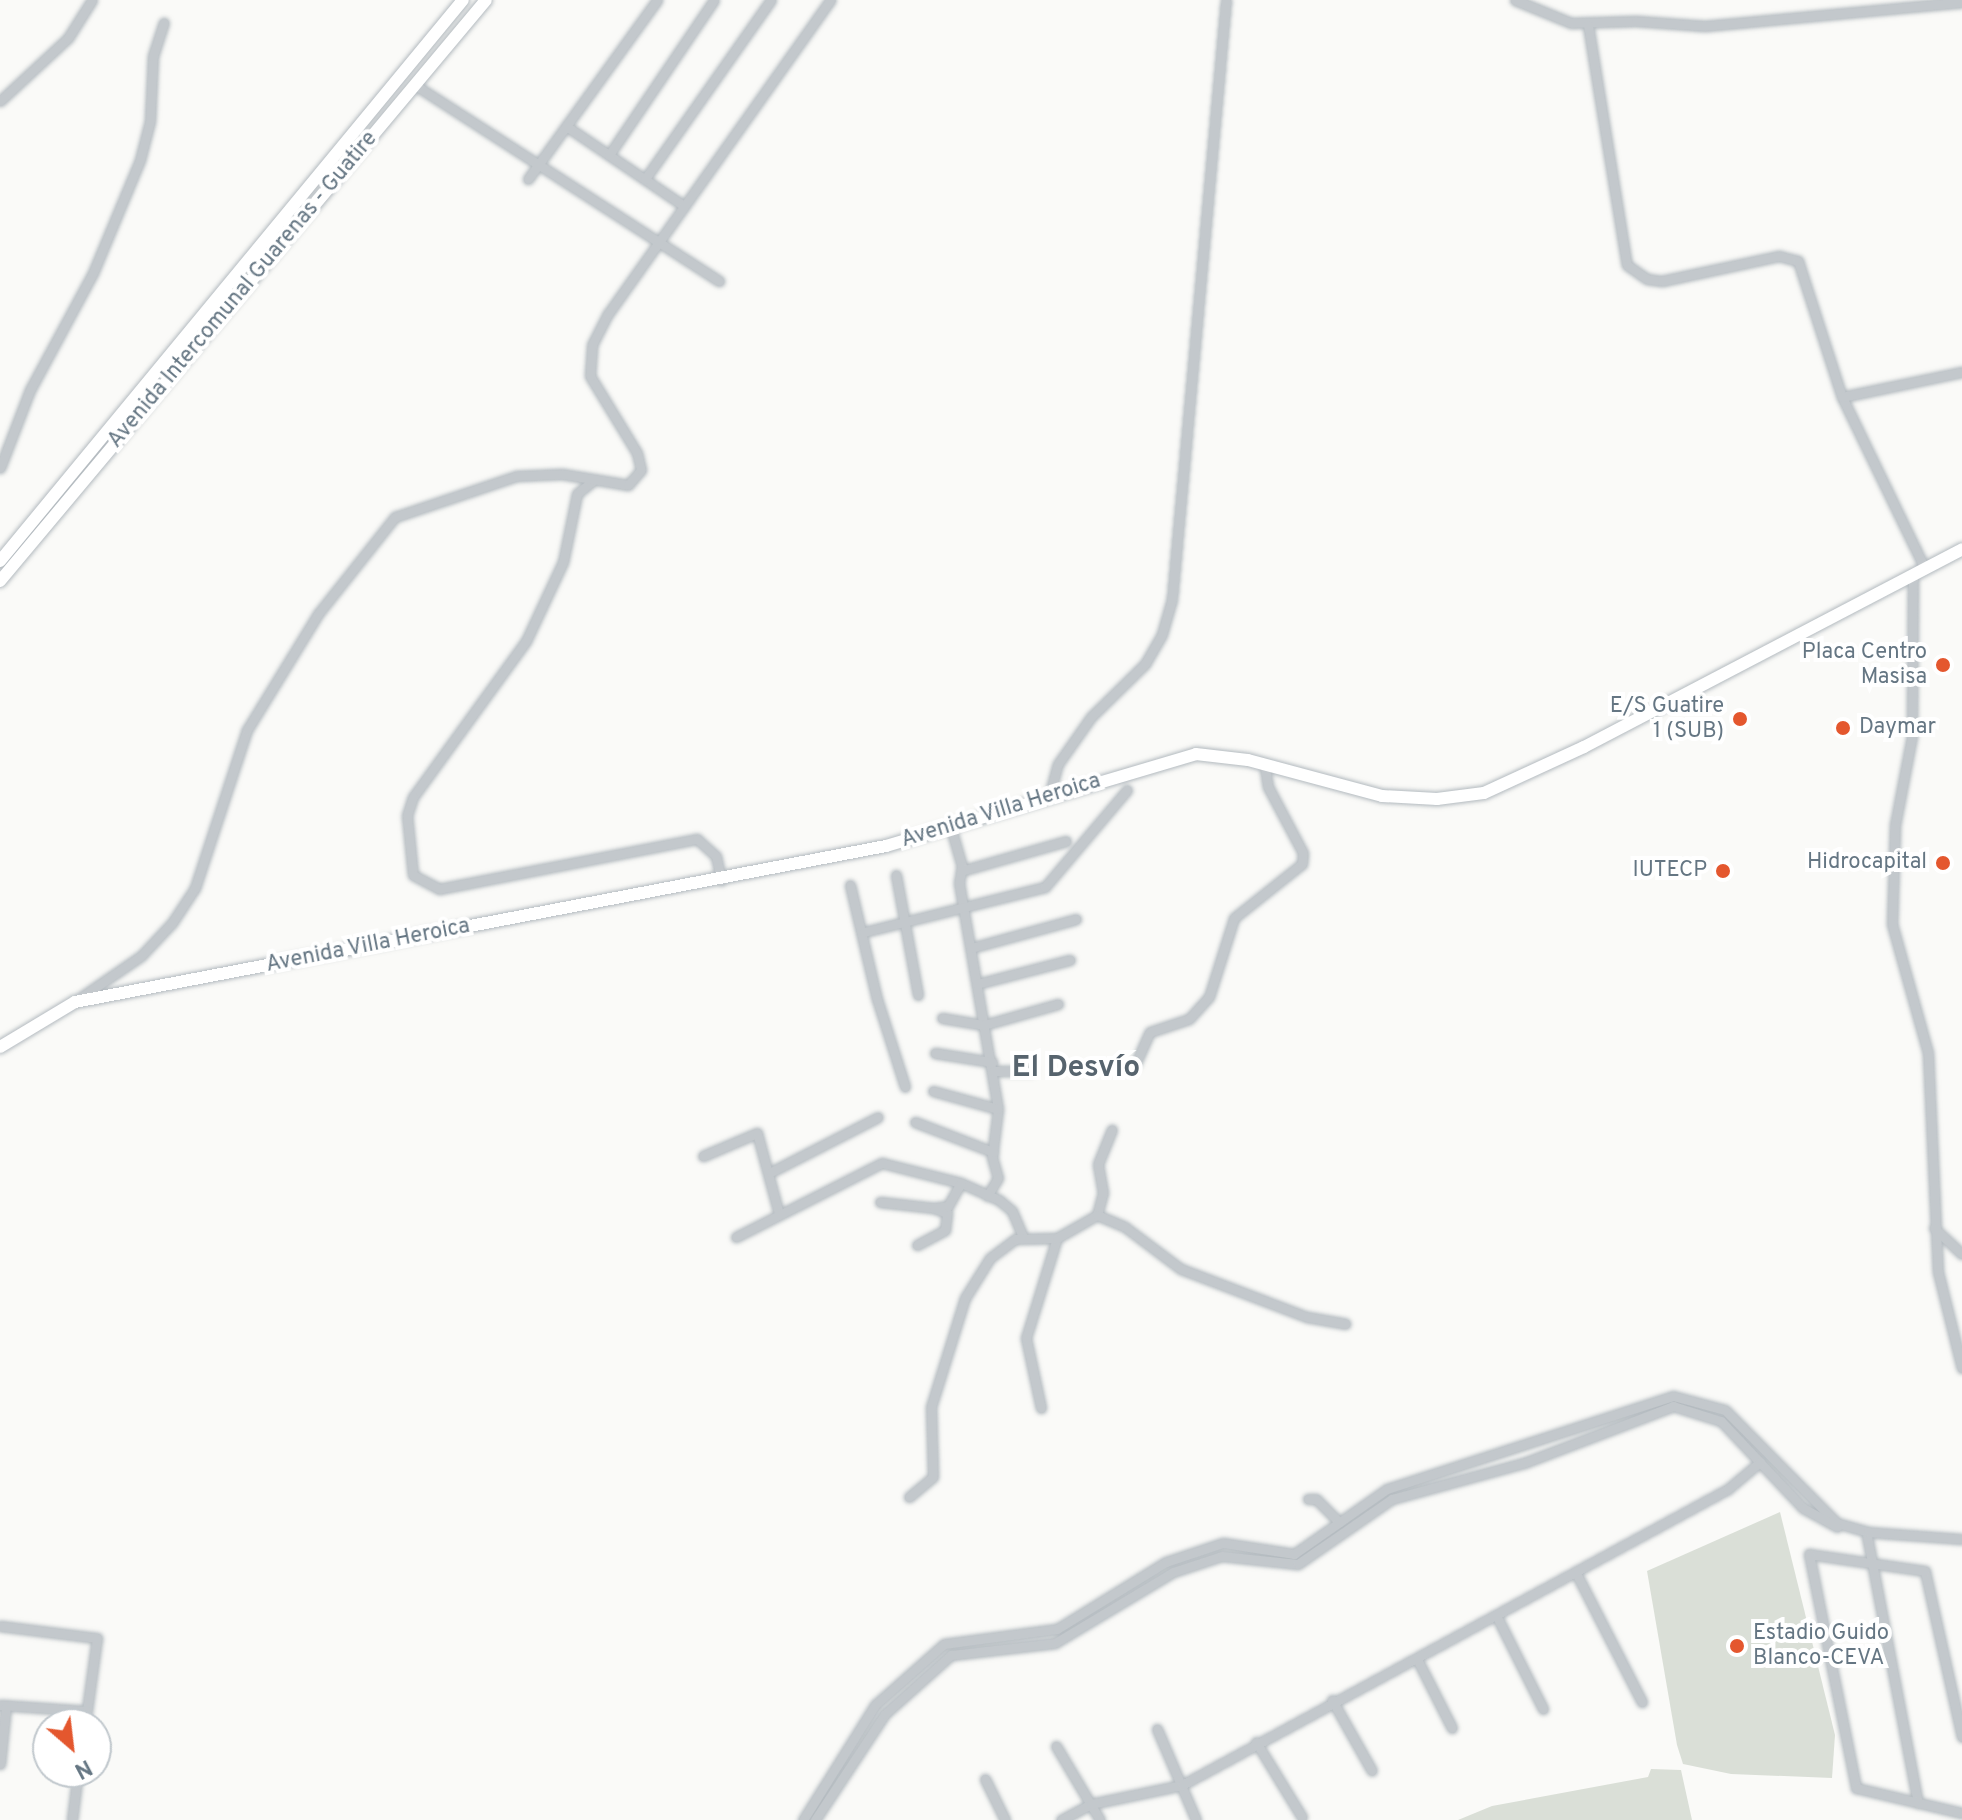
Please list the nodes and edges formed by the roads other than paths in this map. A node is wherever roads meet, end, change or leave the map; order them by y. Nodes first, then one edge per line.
1 (92, 0) edge
2 (463, 0) edge
3 (486, 0) edge
4 (657, 0) edge
5 (714, 0) edge
6 (771, 0) edge
7 (830, 0) edge
8 (1226, 0) edge
9 (1515, 0) edge
10 (1962, 2) edge
11 (164, 23) dead end
12 (1588, 25) junction
13 (415, 85) junction
14 (0, 101) edge
15 (566, 126) junction
16 (609, 155) junction
17 (537, 167) junction
18 (528, 179) dead end
19 (645, 179) junction
20 (684, 206) junction
21 (657, 244) junction
22 (719, 281) dead end
23 (1962, 372) edge
24 (1842, 397) junction
25 (0, 468) edge
26 (594, 480) junction
27 (6, 543) edge
28 (1962, 549) edge
29 (0, 561) edge
30 (1925, 569) junction
31 (1913, 576) junction
32 (0, 581) edge
33 (1265, 768) junction
34 (1127, 790) dead end
35 (1049, 797) junction
36 (951, 828) junction
37 (1066, 841) dead end
38 (961, 871) junction
39 (896, 875) dead end
40 (721, 880) junction
41 (850, 885) dead end
42 (965, 908) junction
43 (1076, 919) dead end
44 (906, 922) junction
45 (864, 932) junction
46 (971, 948) junction
47 (1070, 960) dead end
48 (977, 984) junction
49 (918, 995) dead end
50 (75, 1002) junction
51 (1058, 1004) dead end
52 (942, 1018) dead end
53 (984, 1025) junction
54 (0, 1047) edge
55 (935, 1053) dead end
56 (1135, 1065) dead end
57 (993, 1066) junction
58 (1031, 1071) dead end
59 (905, 1087) dead end
60 (933, 1091) dead end
61 (998, 1109) junction
62 (878, 1117) dead end
63 (915, 1122) dead end
64 (1112, 1130) dead end
65 (993, 1152) junction
66 (703, 1156) dead end
67 (771, 1172) junction
68 (961, 1183) junction
69 (987, 1196) junction
70 (880, 1202) dead end
71 (934, 1208) junction
72 (779, 1214) junction
73 (1097, 1215) junction
74 (1934, 1228) junction
75 (736, 1237) dead end
76 (1023, 1237) junction
77 (1057, 1238) junction
78 (917, 1245) dead end
79 (1962, 1254) edge
80 (1345, 1324) dead end
81 (1962, 1368) edge
82 (1041, 1408) dead end
83 (1760, 1462) junction
84 (909, 1497) dead end
85 (1308, 1499) dead end
86 (1339, 1522) junction
87 (1867, 1536) junction
88 (1962, 1542) edge
89 (1869, 1563) junction
90 (1576, 1573) junction
91 (1497, 1617) junction
92 (0, 1626) edge
93 (1418, 1661) junction
94 (1332, 1700) junction
95 (1642, 1702) dead end
96 (3, 1706) edge
97 (37, 1708) edge
98 (87, 1708) edge
99 (1543, 1709) dead end
100 (1452, 1728) dead end
101 (1157, 1729) dead end
102 (1962, 1737) edge
103 (1256, 1742) junction
104 (1056, 1746) dead end
105 (0, 1764) edge
106 (1372, 1771) dead end
107 (985, 1779) dead end
108 (1182, 1785) junction
109 (76, 1788) edge
110 (1918, 1803) junction
111 (1091, 1804) junction
112 (1962, 1813) edge
113 (1302, 1817) dead end
114 (72, 1820) edge
115 (803, 1820) edge
116 (815, 1820) edge
117 (1005, 1820) edge
118 (1061, 1820) edge
119 (1100, 1820) edge
120 (1196, 1820) edge

1 - 14 street
2 - 27 main road, Avenida Intercomunal Guarenas - Guatire
3 - 13 main road, Avenida Intercomunal Guarenas - Guatire
4 - 15 street
5 - 16 street
6 - 19 street
7 - 20 street
8 - 35 street
9 - 12 street
10 - 12 street
11 - 25 street
12 - 24 street
13 - 17 street
13 - 32 main road, Avenida Intercomunal Guarenas - Guatire
15 - 16 street
15 - 17 street
16 - 19 street
17 - 18 street
17 - 21 street
19 - 20 street
20 - 21 street
21 - 22 street
21 - 26 street
23 - 24 street
24 - 30 street
26 - 40 street
26 - 50 street
27 - 29 main road, Avenida Intercomunal Guarenas - Guatire
28 - 30 main road, Avenida Villa Heroica
30 - 31 main road, Avenida Villa Heroica
31 - 33 main road, Avenida Villa Heroica
31 - 74 street
33 - 35 main road, Avenida Villa Heroica
33 - 56 street
34 - 42 street
35 - 36 main road, Avenida Villa Heroica
36 - 38 street
36 - 40 main road, Avenida Villa Heroica
37 - 38 street
38 - 42 street
39 - 44 street
40 - 50 main road, Avenida Villa Heroica
41 - 45 street
42 - 44 street
42 - 46 street
43 - 46 street
44 - 45 street
44 - 49 street
45 - 59 street
46 - 48 street
47 - 48 street
48 - 53 street
50 - 54 main road, Avenida Villa Heroica
51 - 53 street
52 - 53 street
53 - 57 street
55 - 57 street
57 - 58 street
57 - 61 street
60 - 61 street
61 - 65 street
62 - 67 street
63 - 65 street
64 - 73 street
65 - 69 street
66 - 67 street
67 - 72 street
68 - 69 street
68 - 71 street
68 - 72 street
69 - 76 street
70 - 71 street
71 - 78 street
72 - 75 street
73 - 77 street
73 - 80 street
74 - 79 street
74 - 81 street
76 - 77 street
76 - 84 street
77 - 82 street
83 - 87 street
83 - 90 street
83 - 116 street
85 - 86 street
86 - 88 street
86 - 115 street
87 - 88 street
87 - 89 street
89 - 102 street
89 - 110 street
89 - 110 street
90 - 91 street
90 - 95 street
91 - 93 street
91 - 99 street
92 - 98 street
93 - 94 street
93 - 100 street
94 - 103 street
94 - 106 street
96 - 97 street
96 - 105 street
101 - 108 street
103 - 108 street
103 - 113 street
104 - 111 street
107 - 117 street
108 - 111 street
108 - 120 street
109 - 114 street
110 - 112 street
111 - 118 street
111 - 119 street

